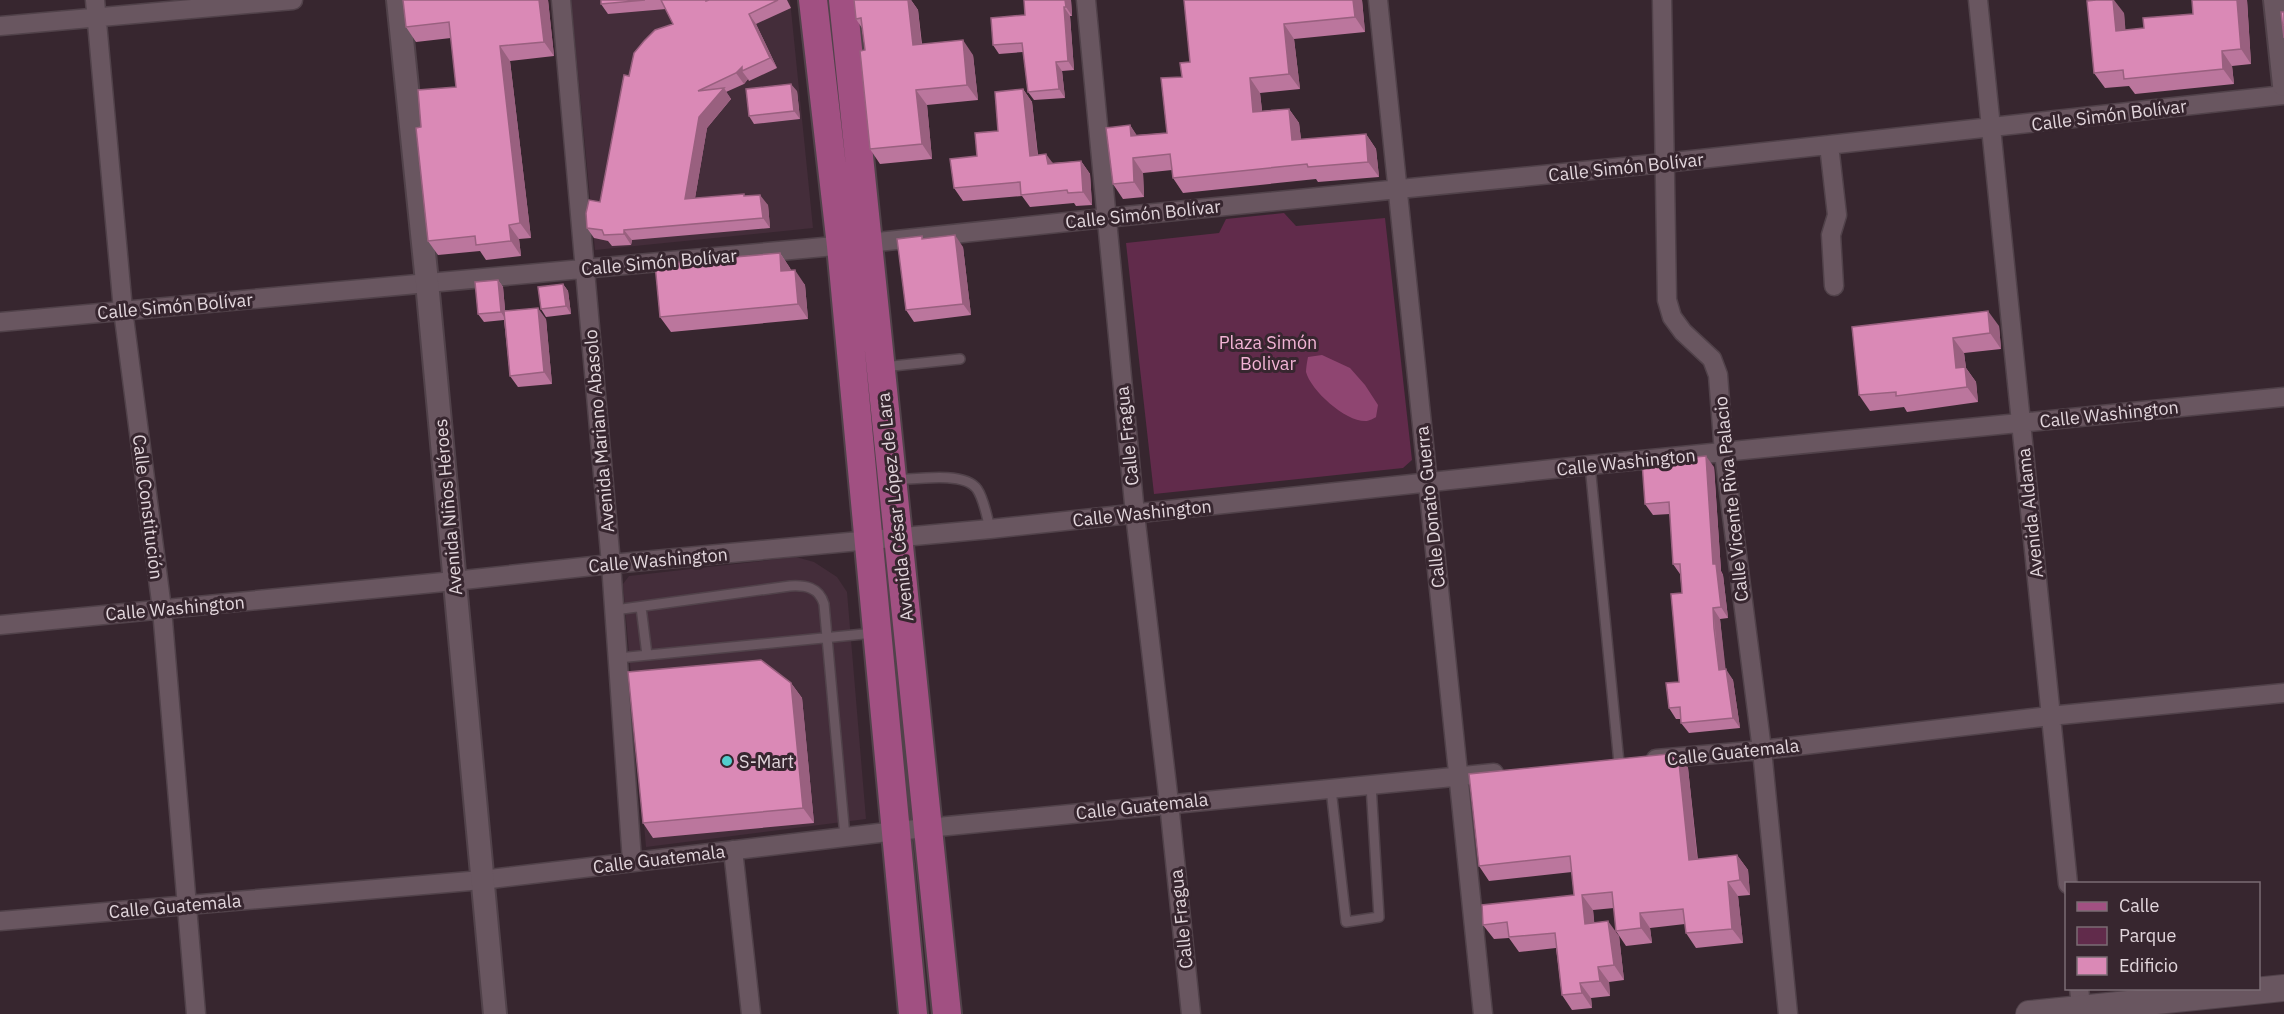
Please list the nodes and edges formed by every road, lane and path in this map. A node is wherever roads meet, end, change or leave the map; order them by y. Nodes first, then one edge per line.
1 (292, 0) edge
2 (398, 0) edge
3 (561, 0) edge
4 (813, 0) edge
5 (843, 0) edge
6 (1086, 0) edge
7 (1378, 0) edge
8 (1662, 0) edge
9 (1978, 0) edge
10 (2274, 0) edge
11 (96, 8) edge
12 (0, 26) edge
13 (2284, 86) edge
14 (2284, 95) edge
15 (1991, 128) junction
16 (1829, 146) junction
17 (1664, 163) junction
18 (1398, 190) junction
19 (1105, 218) junction
20 (854, 245) junction
21 (583, 268) junction
22 (427, 282) junction
23 (1834, 286) dead end
24 (123, 310) junction
25 (0, 322) edge
26 (960, 359) dead end
27 (881, 367) junction
28 (2284, 397) edge
29 (2020, 422) junction
30 (1724, 453) junction
31 (1590, 465) junction
32 (893, 480) junction
33 (1428, 484) junction
34 (1135, 514) junction
35 (990, 529) junction
36 (899, 538) junction
37 (867, 541) junction
38 (611, 564) junction
39 (454, 581) junction
40 (641, 607) junction
41 (162, 609) junction
42 (615, 610) junction
43 (0, 625) edge
44 (876, 633) junction
45 (827, 639) junction
46 (647, 655) junction
47 (618, 658) junction
48 (2284, 693) edge
49 (2050, 716) junction
50 (1762, 750) junction
51 (1625, 762) joint
52 (1515, 771) edge
53 (1458, 776) junction
54 (1371, 785) junction
55 (1331, 789) junction
56 (1170, 803) junction
57 (928, 827) junction
58 (896, 831) junction
59 (845, 837) junction
60 (733, 850) junction
61 (632, 861) junction
62 (482, 880) junction
63 (2068, 882) edge
64 (187, 905) junction
65 (0, 921) edge
66 (2284, 988) edge
67 (2259, 990) edge
68 (2260, 990) edge
69 (2081, 1004) edge
70 (196, 1014) edge
71 (495, 1014) edge
72 (751, 1014) edge
73 (913, 1014) edge
74 (947, 1014) edge
75 (1191, 1014) edge
76 (1483, 1014) edge
77 (1788, 1014) edge
78 (2030, 1014) edge

1 - 11 street
2 - 22 street, Avenida Niños Héroes
3 - 21 street, Avenida Mariano Abasolo
4 - 20 main road, Avenida César López de Lara
5 - 20 main road, Avenida César López de Lara
6 - 19 street, Calle Fragua
7 - 18 street, Calle Donato Guerra
8 - 17 street, Calle Vicente Riva Palacio
9 - 15 street, Avenida Aldama
10 - 13 street
11 - 12 street
11 - 24 street, Calle Constitución
14 - 15 street, Calle Simón Bolívar
15 - 16 street, Calle Simón Bolívar
15 - 29 street, Avenida Aldama
16 - 17 street, Calle Simón Bolívar
16 - 23 street
17 - 18 street, Calle Simón Bolívar
17 - 30 street, Calle Vicente Riva Palacio
18 - 19 street, Calle Simón Bolívar
18 - 33 street, Calle Donato Guerra
19 - 20 street, Calle Simón Bolívar
19 - 34 street, Calle Fragua
20 - 21 street, Calle Simón Bolívar
20 - 27 main road, Avenida César López de Lara
20 - 37 main road, Avenida César López de Lara
21 - 22 street, Calle Simón Bolívar
21 - 38 street, Avenida Mariano Abasolo
22 - 24 street, Calle Simón Bolívar
22 - 39 street, Avenida Niños Héroes
24 - 25 street, Calle Simón Bolívar
24 - 41 street, Calle Constitución
26 - 27 lane
27 - 32 main road, Avenida César López de Lara
28 - 29 street, Calle Washington
29 - 30 street, Calle Washington
29 - 49 street, Avenida Aldama
30 - 31 street, Calle Washington
30 - 50 street, Calle Vicente Riva Palacio
31 - 33 street, Calle Washington
31 - 51 lane
32 - 35 lane
32 - 36 main road, Avenida César López de Lara
33 - 34 street, Calle Washington
33 - 53 street, Calle Donato Guerra
34 - 35 street, Calle Washington
34 - 56 street, Calle Fragua
35 - 36 street, Calle Washington
36 - 37 street, Calle Washington
36 - 57 main road, Avenida César López de Lara
37 - 38 street, Calle Washington
37 - 44 main road, Avenida César López de Lara
38 - 39 street, Calle Washington
38 - 42 street, Avenida Mariano Abasolo
39 - 41 street, Calle Washington
39 - 62 street, Avenida Niños Héroes
40 - 42 lane
40 - 45 lane
40 - 46 lane
41 - 43 street, Calle Washington
41 - 64 street, Calle Constitución
42 - 47 street, Avenida Mariano Abasolo
44 - 45 lane
44 - 58 main road, Avenida César López de Lara
45 - 46 lane
45 - 59 lane
46 - 47 lane
47 - 61 street, Avenida Mariano Abasolo
48 - 49 street, Calle Guatemala
49 - 50 street, Calle Guatemala
49 - 63 street, Avenida Aldama
50 - 51 street, Calle Guatemala
50 - 77 street, Calle Vicente Riva Palacio
52 - 53 street, Calle Guatemala
53 - 54 street, Calle Guatemala
53 - 76 street, Calle Donato Guerra
54 - 55 street, Calle Guatemala
54 - 55 lane
55 - 56 street, Calle Guatemala
56 - 57 street, Calle Guatemala
56 - 75 street, Calle Fragua
57 - 58 street, Calle Guatemala
57 - 74 main road, Avenida César López de Lara
58 - 59 street, Calle Guatemala
58 - 73 main road, Avenida César López de Lara
59 - 60 street, Calle Guatemala
60 - 61 street, Calle Guatemala
60 - 72 street
61 - 62 street, Calle Guatemala
62 - 64 street, Calle Guatemala
62 - 71 street, Avenida Niños Héroes
64 - 65 street, Calle Guatemala
64 - 70 street, Calle Constitución
66 - 68 main road
67 - 69 main road
69 - 78 main road

